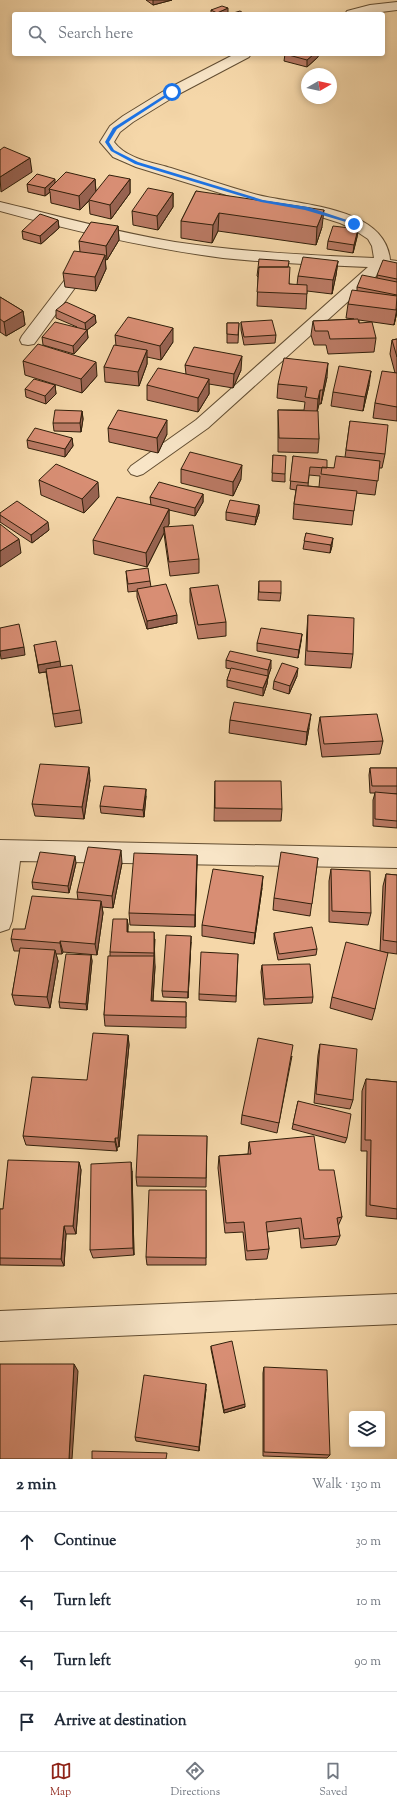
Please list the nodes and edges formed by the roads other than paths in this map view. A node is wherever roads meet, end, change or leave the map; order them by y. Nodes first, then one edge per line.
1 (397, 6) edge
2 (359, 12) edge
3 (241, 56) edge
4 (0, 206) edge
5 (99, 243) junction
6 (390, 264) edge
7 (28, 340) dead end
8 (137, 470) dead end
9 (5, 850) edge
10 (397, 858) edge
11 (0, 921) edge
12 (397, 1309) edge
13 (0, 1326) edge

1 - 2 street
3 - 6 street
4 - 5 street
5 - 6 street
5 - 7 street
6 - 8 street
9 - 10 street
9 - 11 street
12 - 13 street

